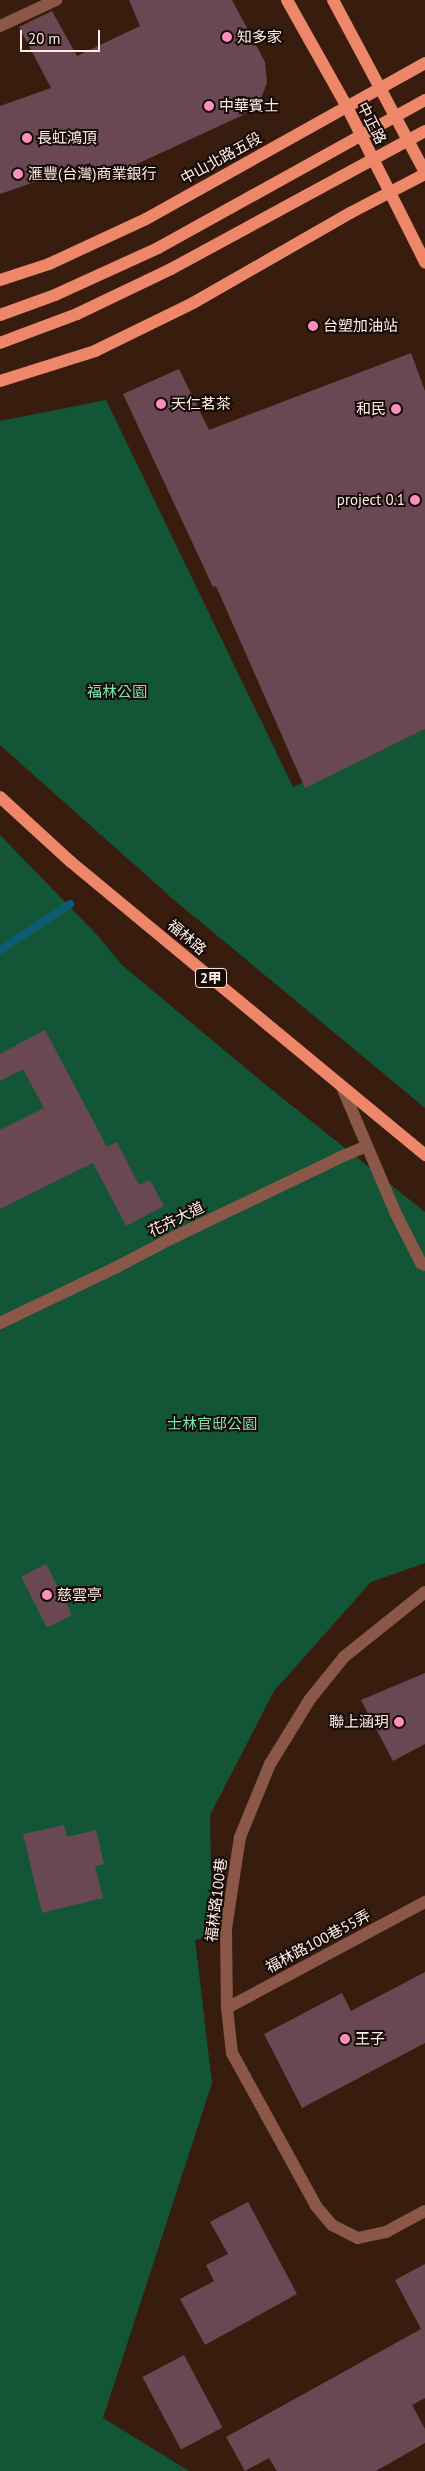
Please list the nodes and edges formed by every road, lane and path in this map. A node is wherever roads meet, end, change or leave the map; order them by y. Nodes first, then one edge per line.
1 (56, 0) edge
2 (287, 0) edge
3 (332, 0) edge
4 (0, 26) edge
5 (425, 63) edge
6 (380, 88) junction
7 (425, 100) edge
8 (346, 108) junction
9 (396, 116) junction
10 (425, 131) edge
11 (360, 136) junction
12 (408, 140) junction
13 (373, 159) junction
14 (425, 173) edge
15 (390, 192) junction
16 (425, 262) edge
17 (0, 280) edge
18 (0, 315) edge
19 (0, 344) edge
20 (0, 381) edge
21 (0, 797) edge
22 (342, 1087) junction
23 (367, 1146) junction
24 (425, 1155) edge
25 (425, 1265) edge
26 (0, 1323) edge
27 (425, 1592) edge
28 (425, 1902) edge
29 (227, 2008) junction
30 (425, 2211) edge

1 - 4 street
2 - 8 main road, 中正路
3 - 6 main road, 中正路
5 - 6 main road, 中山北路五段
6 - 8 main road, 中山北路五段
6 - 9 main road, 中正路
7 - 9 main road
8 - 11 main road, 中正路
8 - 17 main road, 中山北路五段
9 - 11 main road
9 - 12 main road, 中正路
10 - 12 main road
11 - 13 main road, 中正路
11 - 18 main road
12 - 13 main road
12 - 14 main road, 中正路
13 - 15 main road, 中正路
13 - 19 main road
14 - 15 main road
15 - 16 main road, 中正路
15 - 20 main road
21 - 22 main road, 福林路 / 2甲
22 - 23 street
22 - 24 main road, 福林路 / 2甲
23 - 25 street
23 - 26 street, 花卉大道
27 - 29 street, 福林路100巷
28 - 29 street, 福林路100巷55弄
29 - 30 street, 福林路100巷

